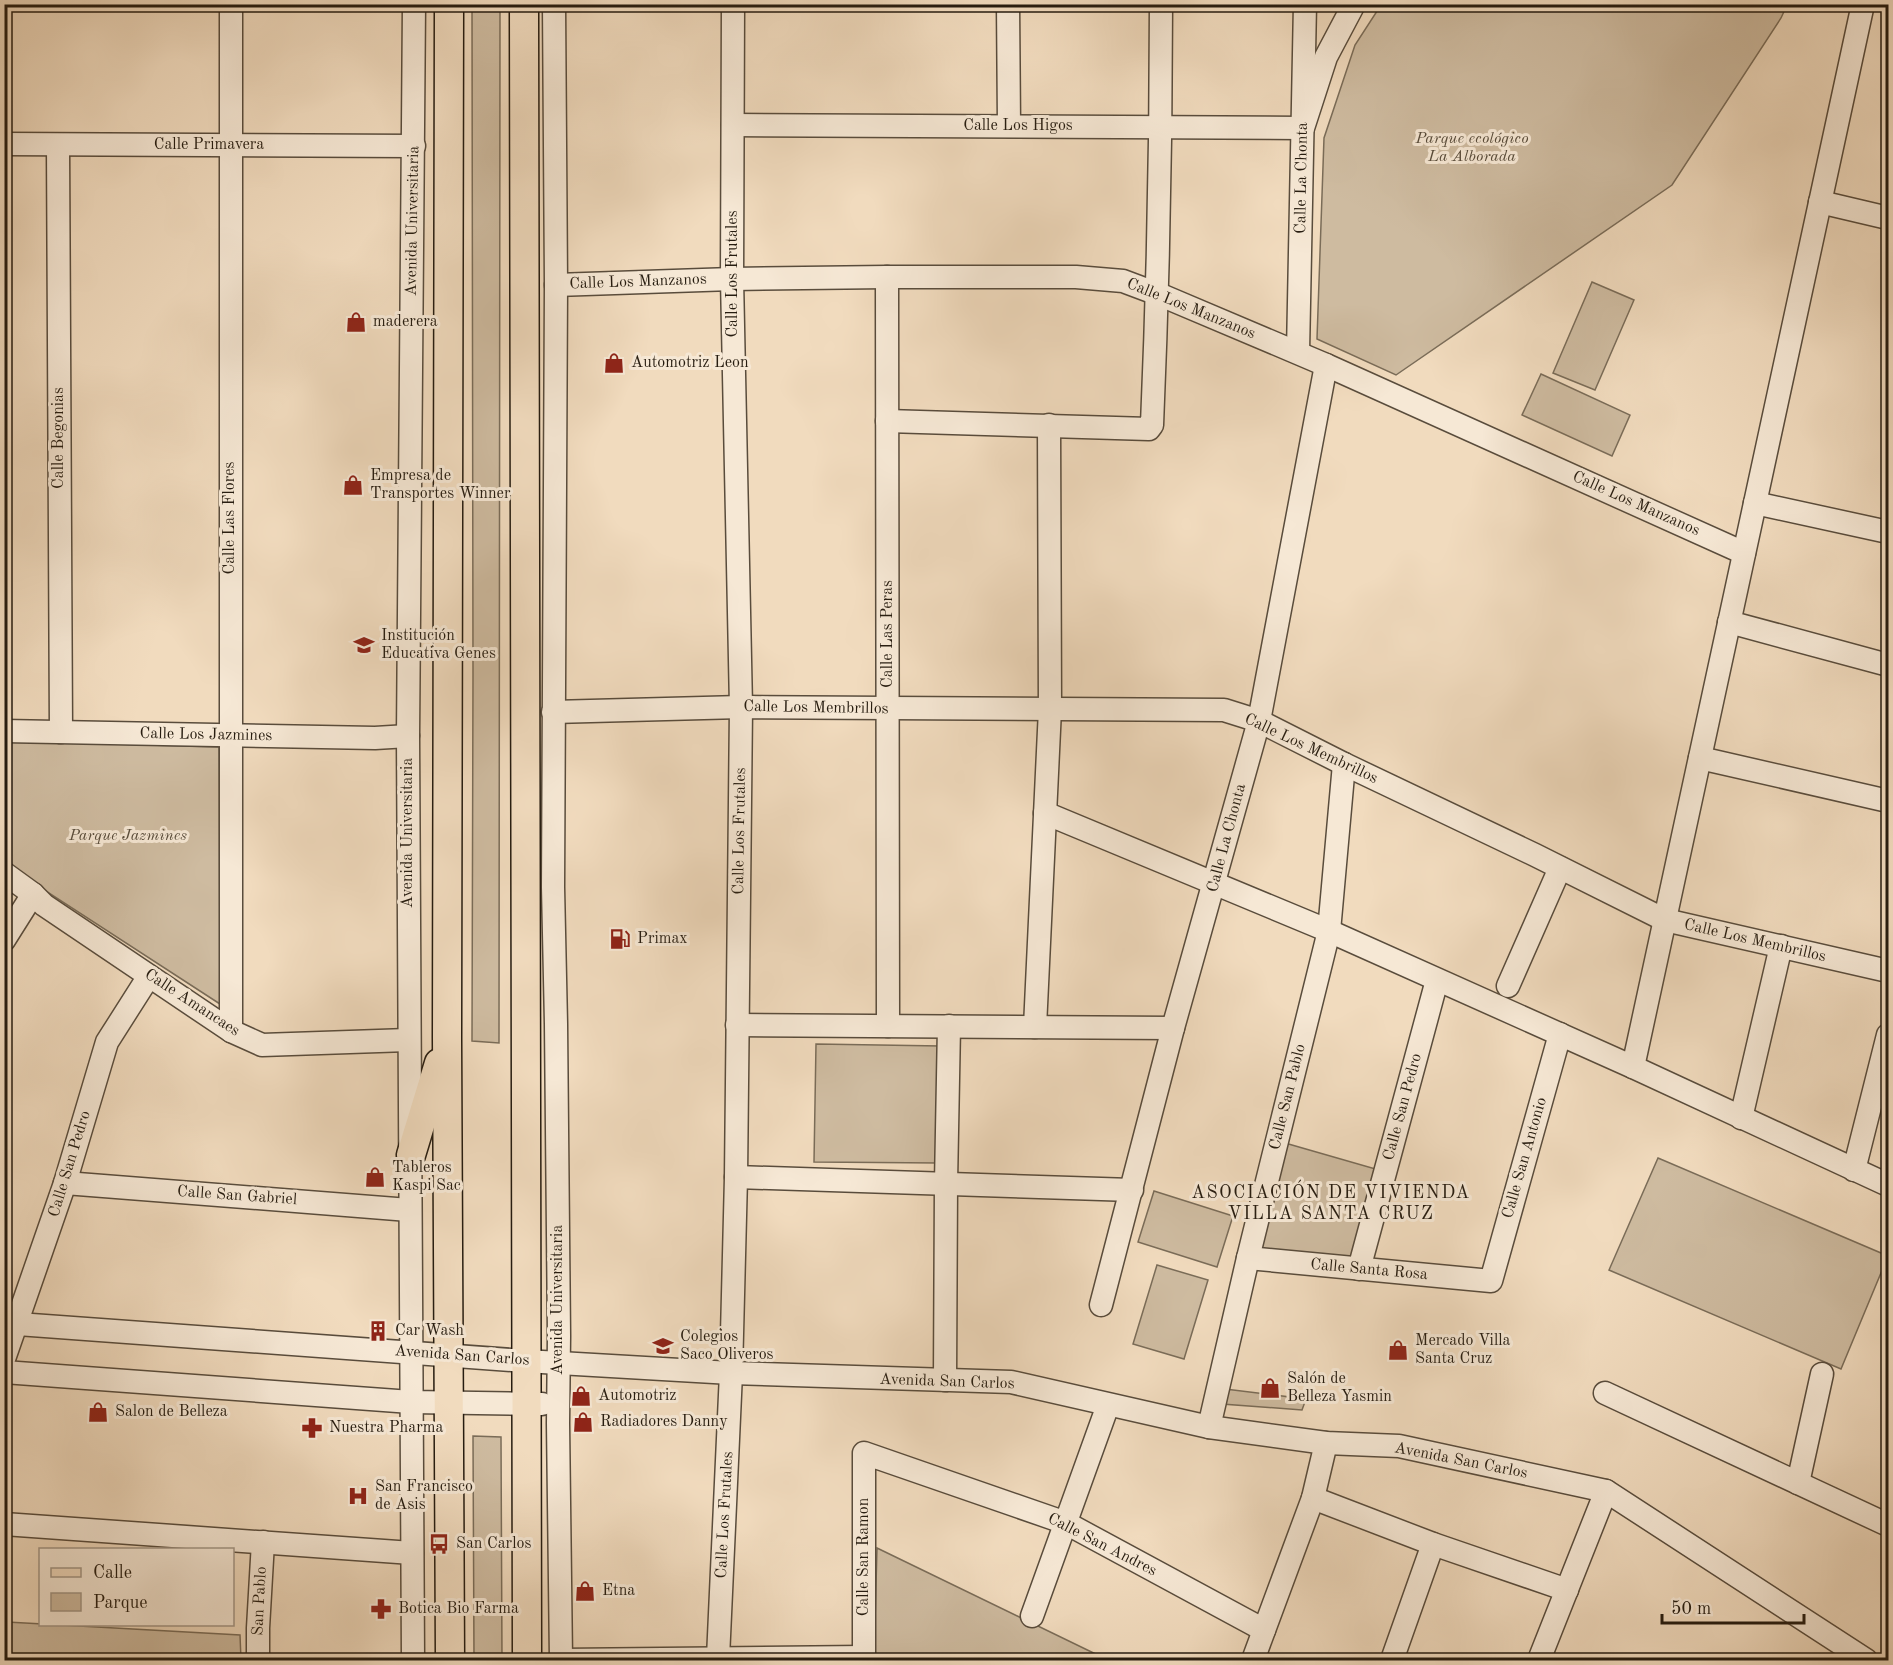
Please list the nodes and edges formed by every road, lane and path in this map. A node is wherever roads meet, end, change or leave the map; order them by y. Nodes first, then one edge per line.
1 (231, 4) edge
2 (414, 4) edge
3 (448, 4) edge
4 (524, 4) edge
5 (554, 4) edge
6 (733, 4) edge
7 (1008, 4) edge
8 (1161, 4) edge
9 (1305, 4) edge
10 (1354, 4) edge
11 (1863, 4) edge
12 (733, 124) junction
13 (1009, 126) junction
14 (1161, 127) junction
15 (1303, 129) junction
16 (4, 144) edge
17 (58, 145) junction
18 (231, 145) junction
19 (414, 146) junction
20 (1820, 202) junction
21 (1888, 218) edge
22 (887, 277) junction
23 (732, 279) junction
24 (556, 285) junction
25 (1158, 294) junction
26 (1298, 352) junction
27 (1326, 365) junction
28 (887, 421) junction
29 (1049, 425) junction
30 (1755, 503) junction
31 (1888, 532) edge
32 (1744, 553) junction
33 (1729, 622) junction
34 (1888, 665) edge
35 (741, 707) junction
36 (1050, 709) junction
37 (888, 710) junction
38 (553, 711) junction
39 (1259, 721) junction
40 (4, 731) edge
41 (61, 732) junction
42 (230, 735) junction
43 (408, 736) junction
44 (1700, 758) junction
45 (1344, 764) junction
46 (1888, 801) edge
47 (1045, 813) junction
48 (1560, 868) junction
49 (4, 873) edge
50 (1214, 883) junction
51 (33, 894) junction
52 (1665, 920) junction
53 (1329, 931) junction
54 (4, 940) edge
55 (1781, 946) junction
56 (1888, 971) edge
57 (148, 976) junction
58 (1437, 980) junction
59 (1508, 986) dead end
60 (737, 1025) junction
61 (888, 1026) junction
62 (949, 1026) junction
63 (1035, 1027) junction
64 (1173, 1028) junction
65 (231, 1030) junction
66 (1560, 1034) junction
67 (1888, 1035) edge
68 (447, 1038) junction
69 (408, 1040) junction
70 (1633, 1067) junction
71 (1741, 1118) junction
72 (411, 1155) junction
73 (1854, 1170) junction
74 (736, 1177) junction
75 (65, 1183) junction
76 (945, 1183) junction
77 (1888, 1185) edge
78 (1132, 1190) junction
79 (410, 1210) junction
80 (1248, 1258) junction
81 (1359, 1269) junction
82 (1491, 1281) joint
83 (1101, 1305) dead end
84 (10, 1323) edge
85 (411, 1353) junction
86 (449, 1356) junction
87 (4, 1359) edge
88 (525, 1361) junction
89 (559, 1363) junction
90 (4, 1372) edge
91 (731, 1373) junction
92 (1822, 1374) dead end
93 (945, 1380) junction
94 (1605, 1393) dead end
95 (411, 1402) junction
96 (449, 1403) junction
97 (525, 1404) junction
98 (558, 1404) junction
99 (1108, 1405) junction
100 (1209, 1427) junction
101 (1326, 1443) junction
102 (864, 1453) joint
103 (1798, 1483) junction
104 (1606, 1491) junction
105 (1313, 1497) junction
106 (1066, 1523) junction
107 (4, 1524) edge
108 (1888, 1525) edge
109 (263, 1542) junction
110 (1433, 1544) junction
111 (412, 1553) junction
112 (1567, 1590) junction
113 (1032, 1616) dead end
114 (1264, 1630) junction
115 (718, 1658) junction
116 (864, 1659) edge
117 (258, 1660) edge
118 (413, 1660) edge
119 (450, 1660) edge
120 (527, 1660) edge
121 (561, 1660) edge
122 (1253, 1660) edge
123 (1392, 1660) edge
124 (1539, 1660) edge
125 (1866, 1660) edge

1 - 18 street, Calle Las Flores
2 - 19 street, Avenida Universitaria
3 - 68 main road, Avenida Universitaria
4 - 88 main road, Avenida Universitaria
5 - 24 street, Avenida Universitaria
6 - 12 street, Calle Los Frutales
7 - 13 street
8 - 14 street
9 - 15 street, Calle La Chonta
10 - 15 street
11 - 20 street
12 - 13 street, Calle Los Higos
12 - 23 street, Calle Los Frutales
13 - 14 street, Calle Los Higos
14 - 15 street, Calle Los Higos
14 - 25 street
15 - 26 street, Calle La Chonta
16 - 17 street, Calle Primavera
17 - 18 street, Calle Primavera
17 - 41 street, Calle Begonias
18 - 19 street, Calle Primavera
18 - 42 street, Calle Las Flores
19 - 43 street, Avenida Universitaria
20 - 21 street
20 - 30 street
22 - 23 street, Calle Los Manzanos
22 - 25 street, Calle Los Manzanos
22 - 28 street, Calle Las Peras
23 - 24 street, Calle Los Manzanos
23 - 35 street, Calle Los Frutales
24 - 38 street, Avenida Universitaria
25 - 26 street, Calle Los Manzanos
25 - 29 street
26 - 27 street, Calle Los Manzanos
27 - 32 street, Calle Los Manzanos
27 - 39 street, Calle La Chonta
28 - 29 street
28 - 37 street, Calle Las Peras
29 - 36 street
30 - 31 street
30 - 32 street
32 - 33 street
33 - 34 street
33 - 44 street
35 - 37 street, Calle Los Membrillos
35 - 38 street, Calle Los Membrillos
35 - 60 street, Calle Los Frutales
36 - 37 street, Calle Los Membrillos
36 - 39 street, Calle Los Membrillos
36 - 47 street
37 - 61 street, Calle Las Peras
38 - 89 street, Avenida Universitaria
39 - 45 street, Calle Los Membrillos
39 - 50 street, Calle La Chonta
40 - 41 street, Calle Los Jazmines
41 - 42 street, Calle Los Jazmines
42 - 43 street, Calle Los Jazmines
42 - 65 street, Calle Las Flores
43 - 69 street, Avenida Universitaria
44 - 46 street
44 - 52 street
45 - 48 street, Calle Los Membrillos
45 - 53 street, Calle San Pablo
47 - 50 street
47 - 63 street
48 - 52 street, Calle Los Membrillos
48 - 59 street
49 - 51 street, Calle Amancaes
50 - 53 street
50 - 64 street, Calle La Chonta
51 - 54 street
51 - 57 street, Calle Amancaes
52 - 55 street, Calle Los Membrillos
52 - 70 street
53 - 58 street
53 - 80 street, Calle San Pablo
55 - 56 street, Calle Los Membrillos
55 - 71 street
57 - 65 street, Calle Amancaes
57 - 75 street, Calle San Pedro
58 - 66 street
58 - 81 street, Calle San Pedro
60 - 61 street
60 - 74 street, Calle Los Frutales
61 - 62 street
62 - 63 street
62 - 76 street
63 - 64 street
64 - 78 street, Calle La Chonta
65 - 69 street, Calle Amancaes
66 - 70 street
66 - 82 street, Calle San Antonio
67 - 73 street
68 - 72 main road
68 - 86 main road, Avenida Universitaria
69 - 72 street, Avenida Universitaria
70 - 71 street
71 - 73 street
72 - 79 street, Avenida Universitaria
73 - 77 street
74 - 76 street
74 - 91 street, Calle Los Frutales
75 - 79 street, Calle San Gabriel
75 - 84 street, Calle San Pedro
76 - 78 street
76 - 93 street
78 - 83 street, Calle La Chonta
79 - 85 street, Avenida Universitaria
80 - 81 street, Calle Santa Rosa
80 - 100 street, Calle San Pablo
81 - 82 street, Calle Santa Rosa
84 - 85 street, Avenida San Carlos
84 - 87 street, Calle San Pedro
85 - 86 street, Avenida San Carlos
85 - 95 street, Avenida Universitaria
86 - 88 street, Avenida San Carlos
86 - 96 main road, Avenida Universitaria
88 - 89 street, Avenida San Carlos
88 - 97 main road, Avenida Universitaria
89 - 91 street, Avenida San Carlos
89 - 98 street, Avenida Universitaria
90 - 95 street
91 - 93 street, Avenida San Carlos
91 - 115 street, Calle Los Frutales
92 - 103 street
93 - 99 street, Avenida San Carlos
94 - 103 street
95 - 96 street
95 - 111 street, Avenida Universitaria
96 - 97 street
96 - 119 main road, Avenida Universitaria
97 - 98 street
97 - 120 main road, Avenida Universitaria
98 - 121 street, Avenida Universitaria
99 - 100 street, Avenida San Carlos
99 - 106 street
100 - 101 street, Avenida San Carlos
101 - 104 street, Avenida San Carlos
101 - 105 street
102 - 106 street, Calle San Andres
102 - 116 street, Calle San Ramon
103 - 108 street
104 - 112 street
104 - 125 street, Avenida San Carlos
105 - 110 street
105 - 114 street
106 - 113 street
106 - 114 street, Calle San Andres
107 - 109 street
109 - 111 street
109 - 117 street, San Pablo
110 - 112 street
110 - 123 street
111 - 118 street, Avenida Universitaria
112 - 124 street
114 - 122 street
115 - 116 street
115 - 121 street

